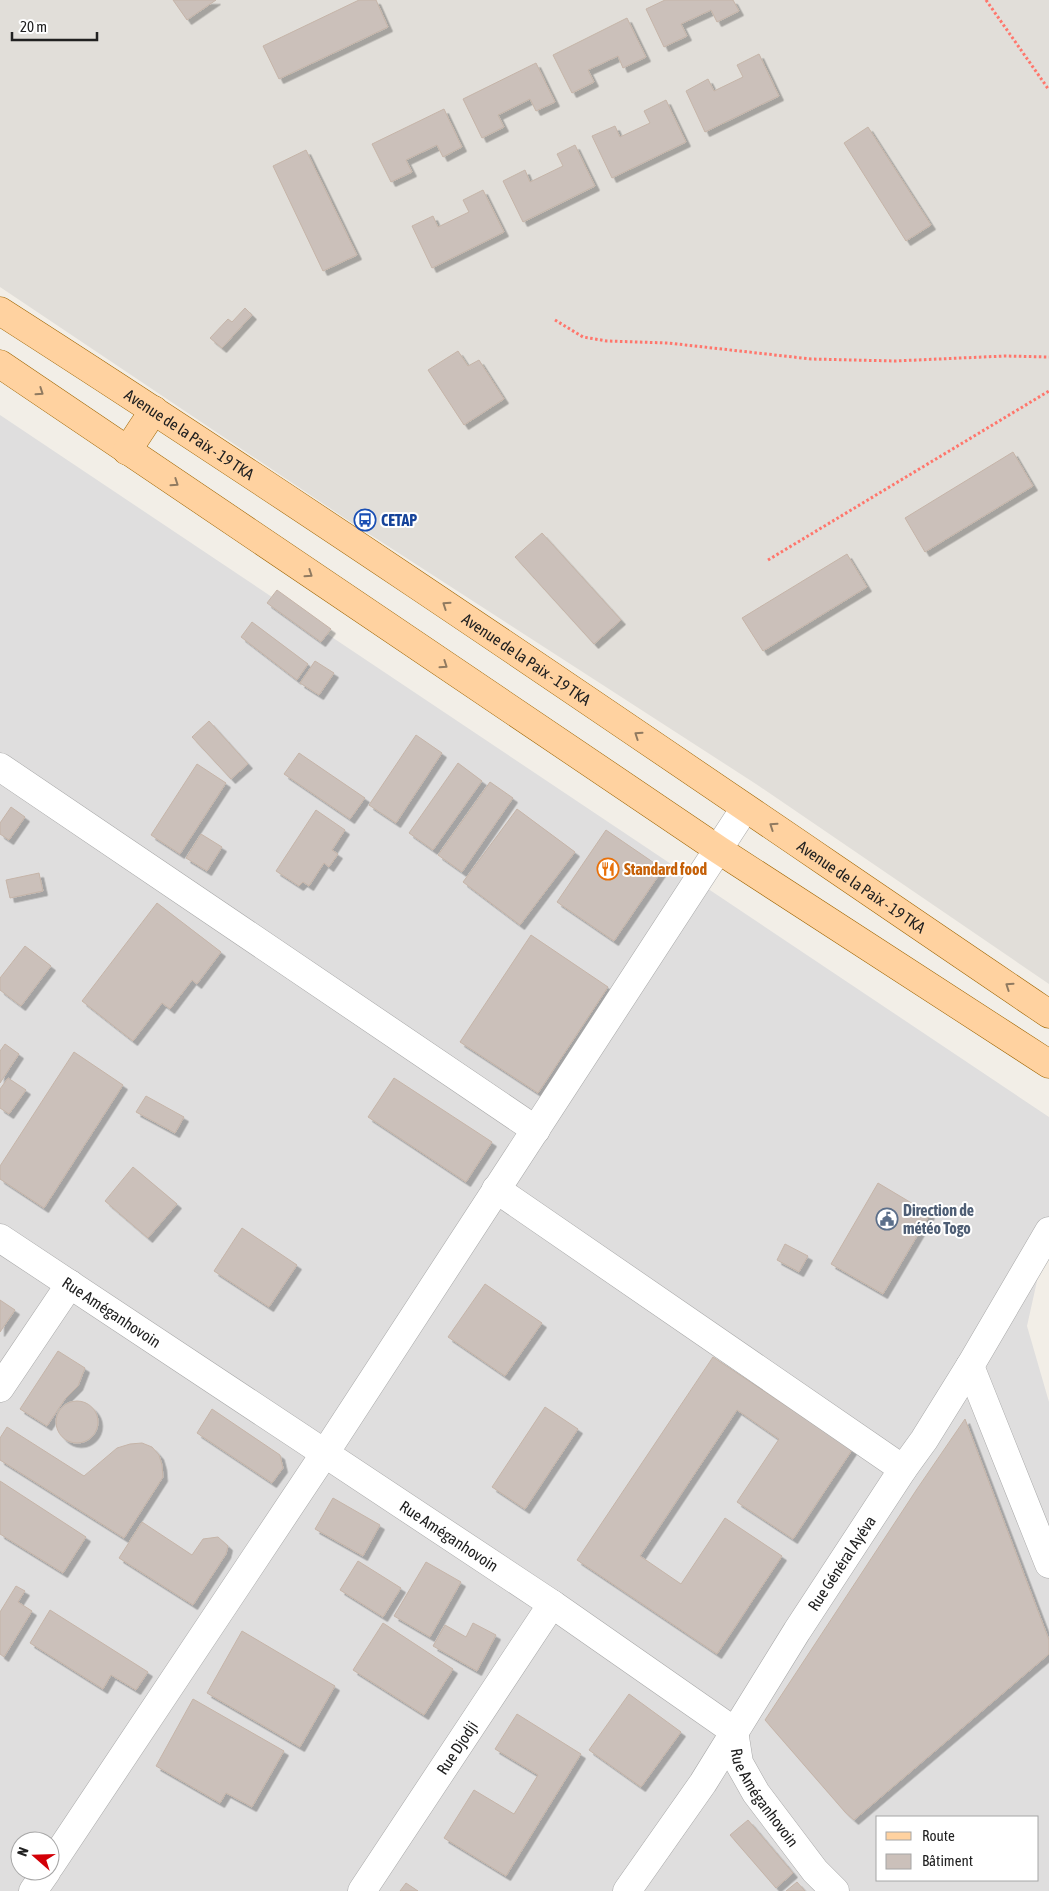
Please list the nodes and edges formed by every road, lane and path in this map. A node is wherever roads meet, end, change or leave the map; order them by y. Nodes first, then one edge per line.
1 (986, 0) edge
2 (1049, 90) edge
3 (0, 311) edge
4 (555, 320) dead end
5 (1049, 357) edge
6 (0, 364) edge
7 (1049, 391) edge
8 (154, 410) junction
9 (127, 451) junction
10 (768, 560) dead end
11 (0, 767) edge
12 (745, 808) junction
13 (719, 850) junction
14 (1049, 1014) edge
15 (1049, 1064) edge
16 (536, 1130) junction
17 (496, 1189) junction
18 (1049, 1231) edge
19 (0, 1238) edge
20 (70, 1284) junction
21 (970, 1366) junction
22 (0, 1388) edge
23 (325, 1453) junction
24 (903, 1469) junction
25 (1049, 1564) edge
26 (552, 1604) junction
27 (734, 1731) junction
28 (60, 1851) edge
29 (362, 1891) edge
30 (627, 1891) edge
31 (835, 1891) edge

1 - 2 path
3 - 8 main road, Avenue de la Paix - 19 TKA
4 - 5 path
6 -> 9 main road
7 - 10 path
8 - 9 main road
12 -> 8 main road, Avenue de la Paix - 19 TKA
9 -> 13 main road
11 - 16 street
12 - 13 street
14 -> 12 main road, Avenue de la Paix - 19 TKA
13 - 15 main road
13 - 16 street
16 - 17 street
17 - 23 street
17 - 24 street
18 - 21 street, Rue Général Ayéva
19 - 20 street, Rue Améganhovoin
20 - 22 street
20 - 23 street, Rue Améganhovoin
21 - 24 street, Rue Général Ayéva
21 - 25 street
23 - 26 street, Rue Améganhovoin
23 - 28 street
24 - 27 street, Rue Général Ayéva
26 - 27 street, Rue Améganhovoin
26 - 29 street, Rue Djodji
27 - 30 street, Rue Général Ayéva
27 - 31 street, Rue Améganhovoin

